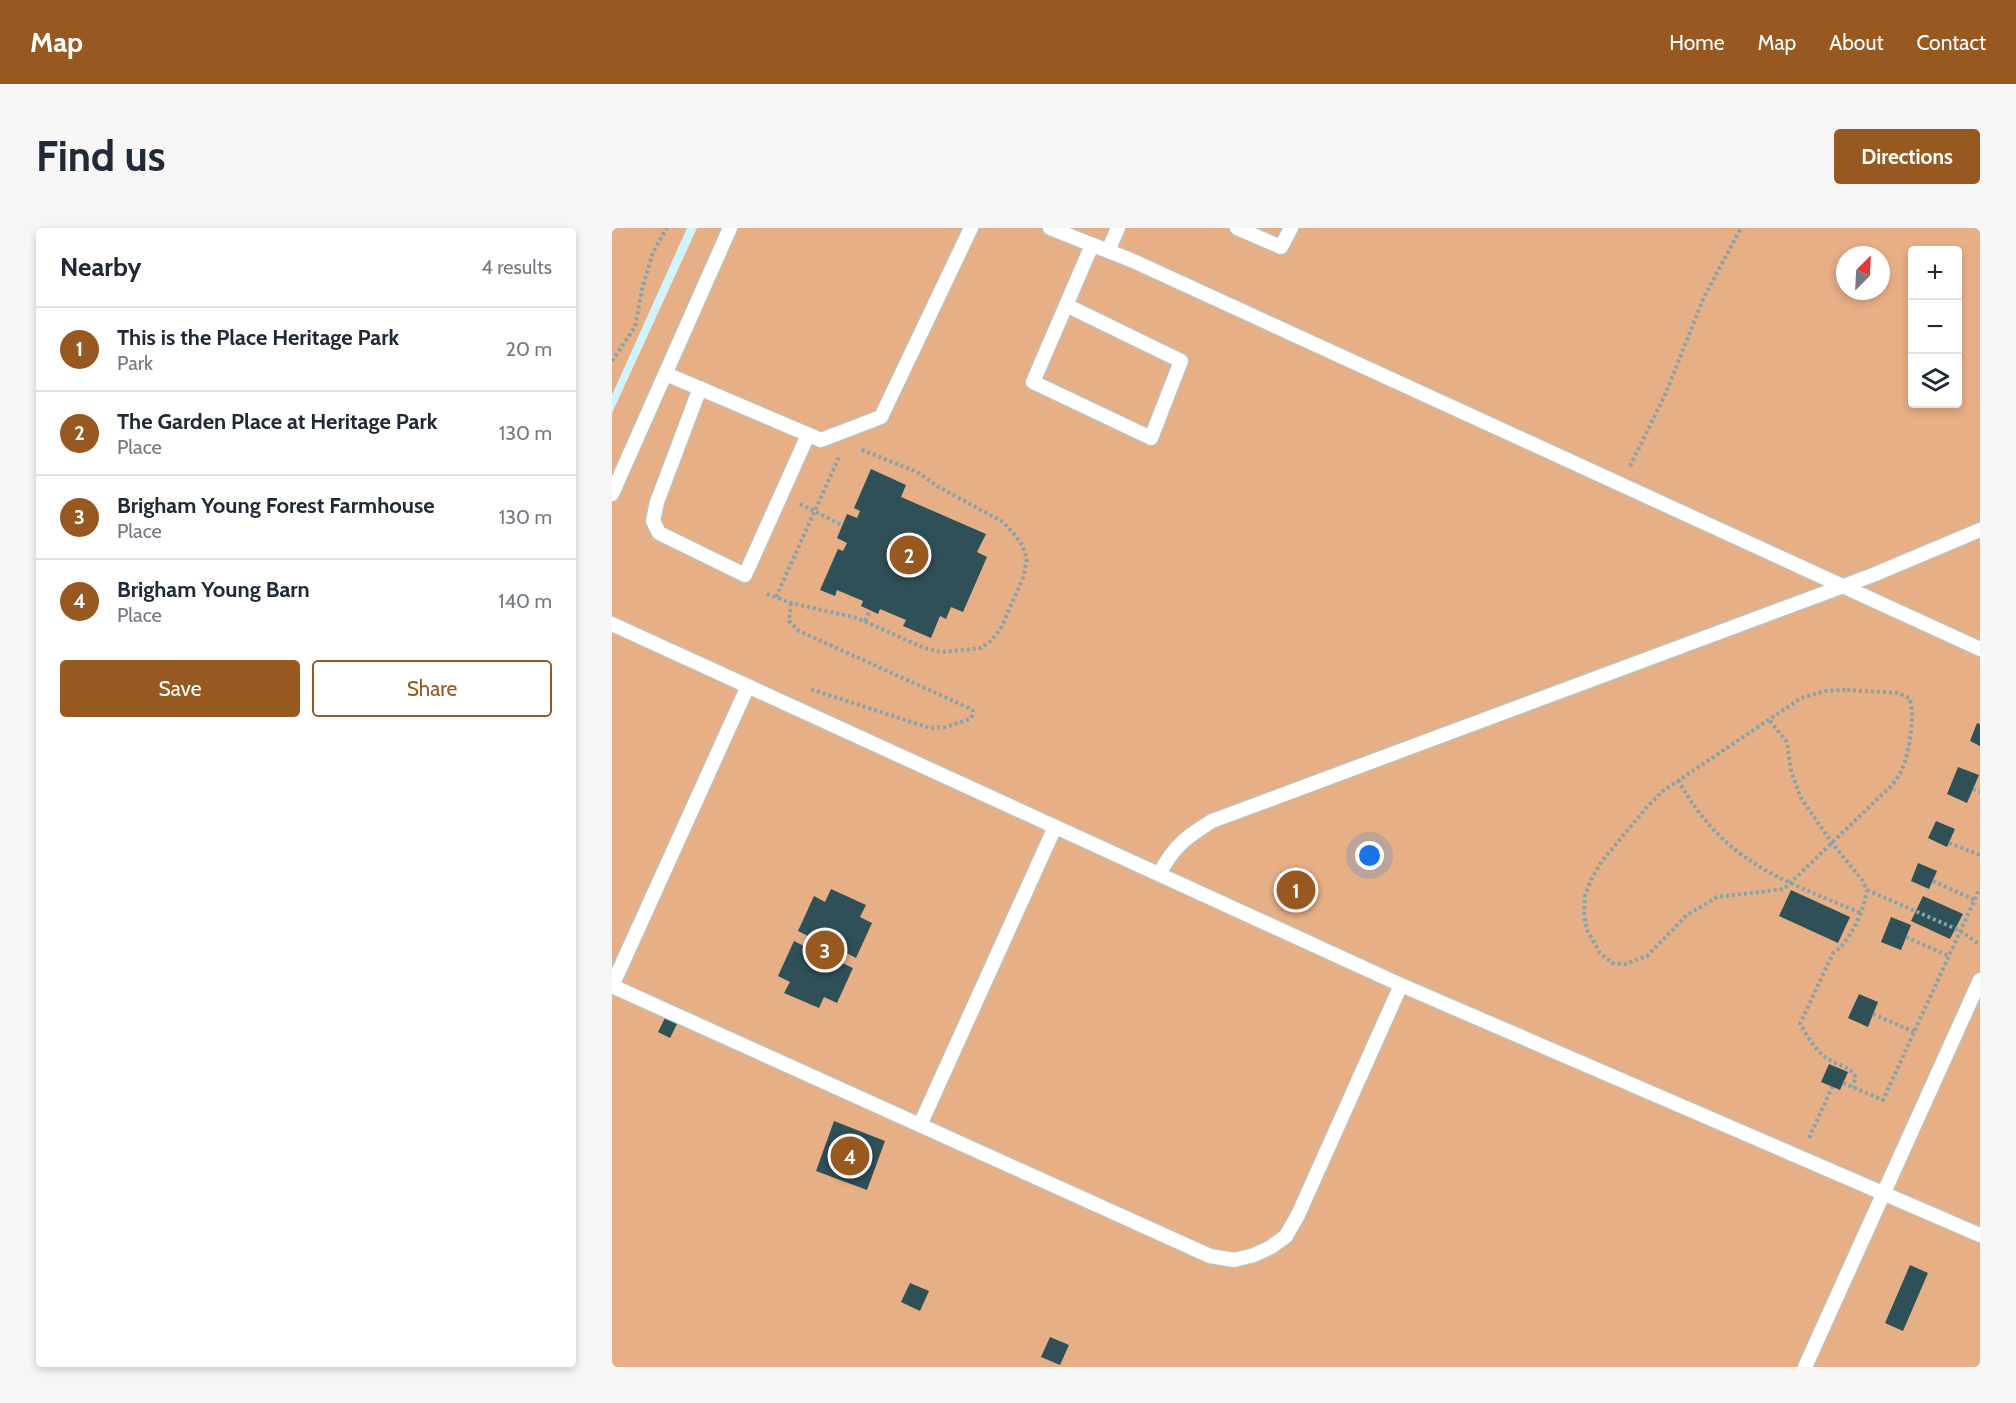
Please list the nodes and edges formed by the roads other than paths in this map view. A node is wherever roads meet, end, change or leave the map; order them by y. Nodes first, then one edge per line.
1 (730, 228) edge
2 (971, 228) edge
3 (1050, 228) edge
4 (1118, 228) edge
5 (1237, 228) edge
6 (1291, 228) edge
7 (1092, 245) junction
8 (1108, 251) junction
9 (1066, 305) junction
10 (666, 374) junction
11 (700, 388) junction
12 (808, 435) junction
13 (612, 494) edge
14 (1980, 530) edge
15 (1841, 586) junction
16 (612, 624) edge
17 (1980, 649) edge
18 (748, 686) junction
19 (1054, 827) junction
20 (1159, 874) junction
21 (1980, 980) edge
22 (1401, 985) junction
23 (612, 986) edge
24 (920, 1125) junction
25 (1884, 1192) junction
26 (1980, 1235) edge
27 (1805, 1367) edge

1 - 10 lane
2 - 12 lane
3 - 7 lane
4 - 8 lane
5 - 6 lane
7 - 8 lane
7 - 9 lane
8 - 15 lane
9 - 9 lane
10 - 11 lane
10 - 13 lane
11 - 12 lane
11 - 12 lane
14 - 15 lane
15 - 17 lane
15 - 20 lane
16 - 18 lane
18 - 19 lane
18 - 23 lane
19 - 20 lane
19 - 24 lane
20 - 22 lane
21 - 25 lane
22 - 24 lane
22 - 25 lane
23 - 24 lane
25 - 26 lane
25 - 27 lane

